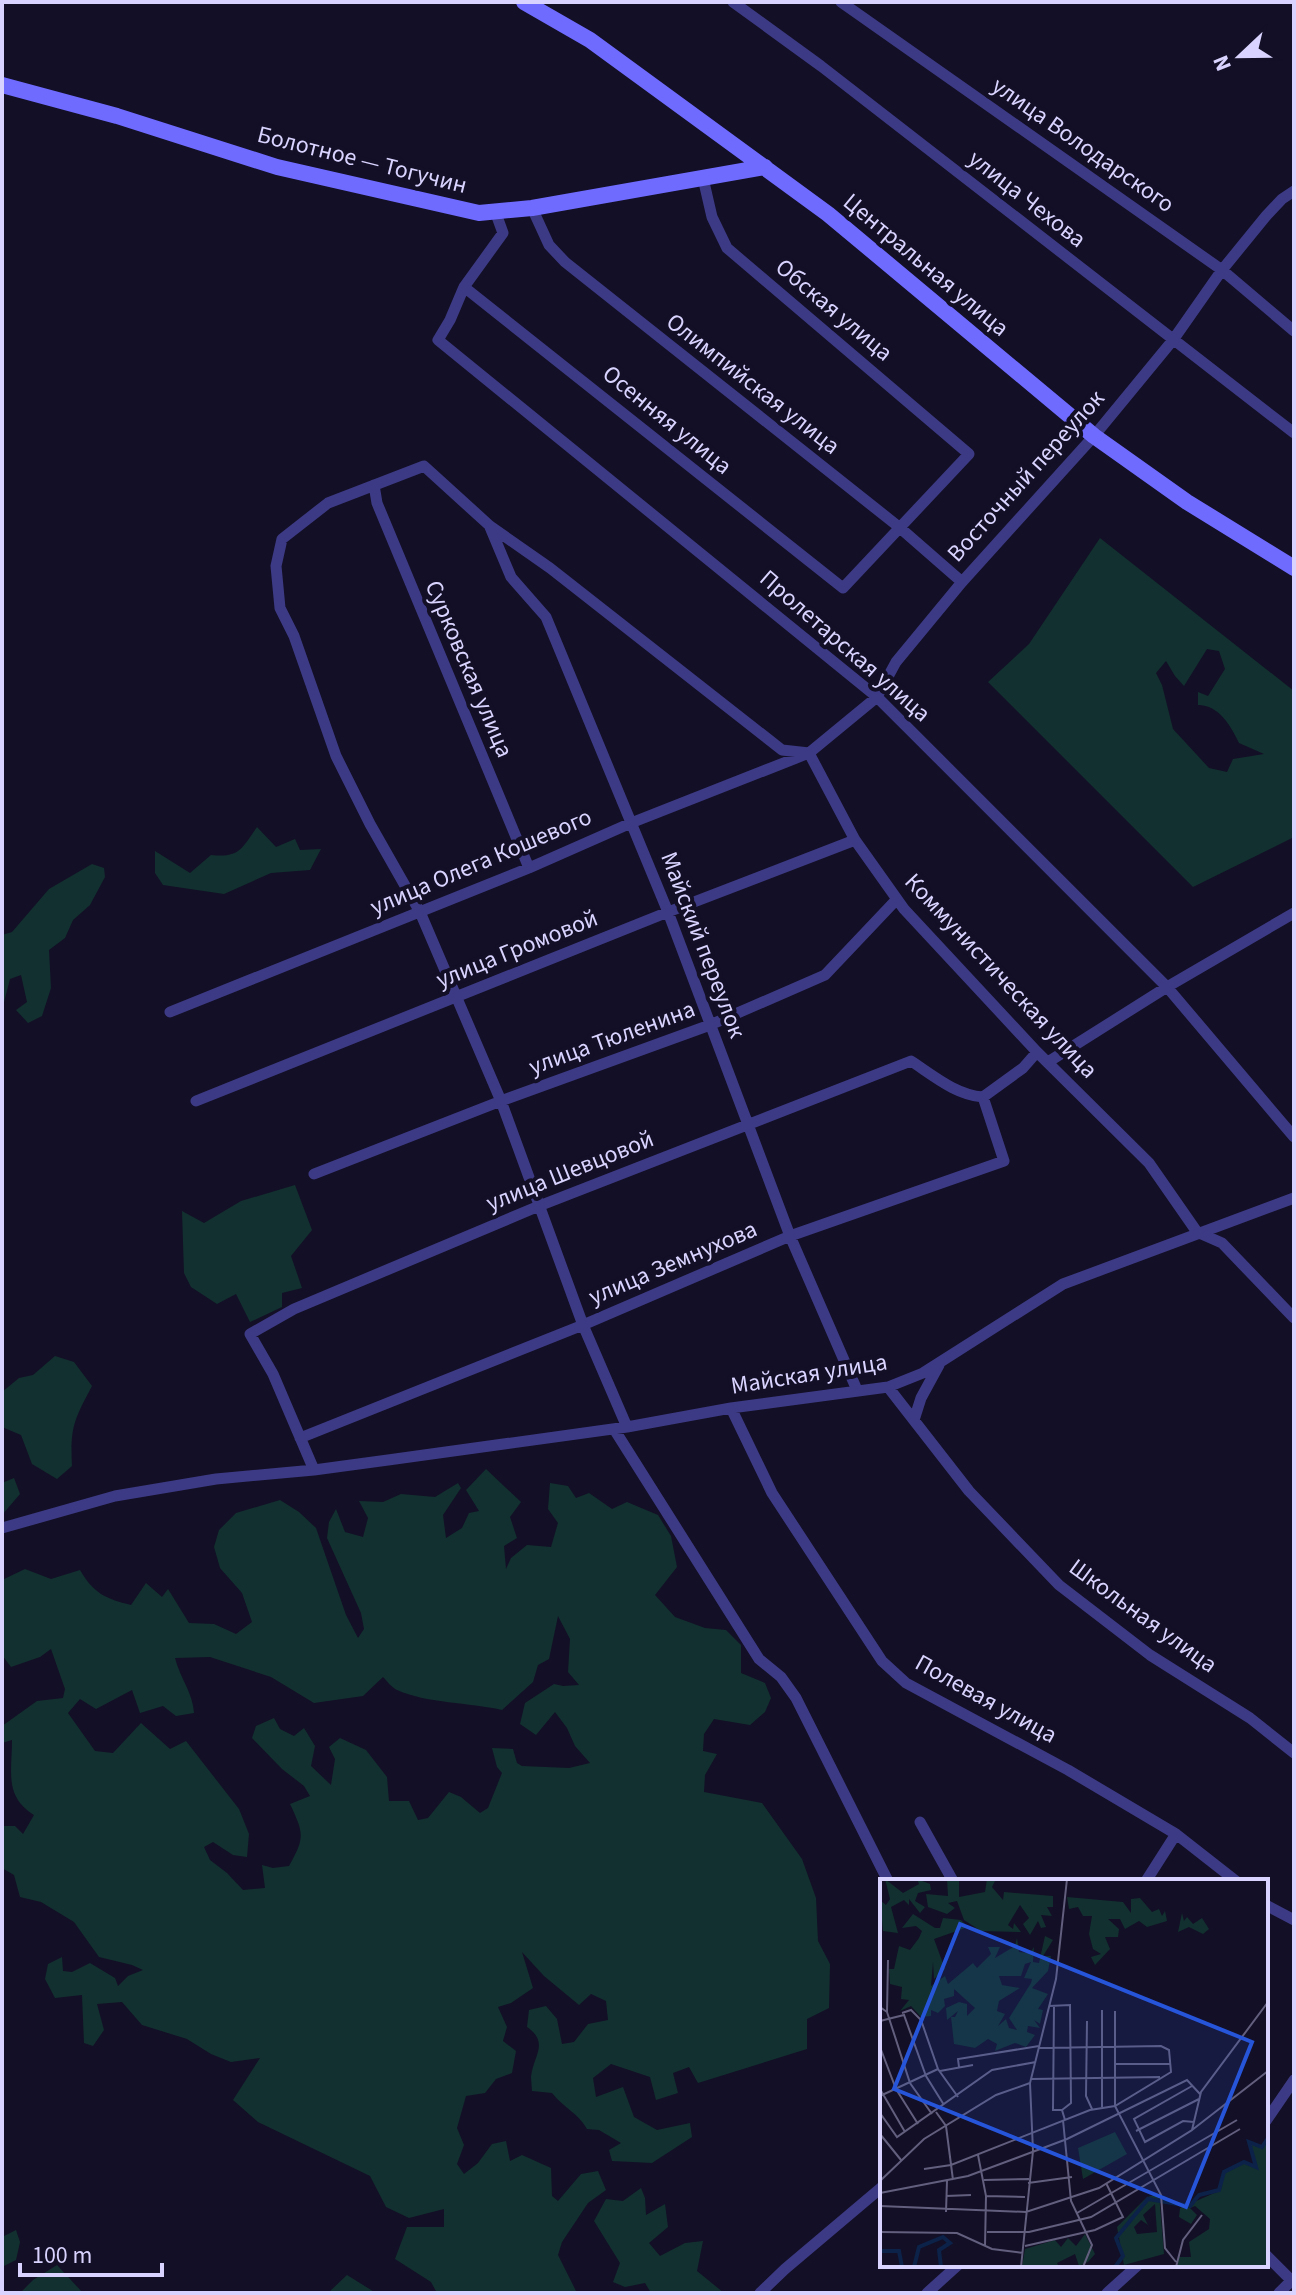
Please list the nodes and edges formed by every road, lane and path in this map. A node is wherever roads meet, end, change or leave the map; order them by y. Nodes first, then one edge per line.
1 (524, 2) edge
2 (733, 2) edge
3 (841, 2) edge
4 (2, 85) edge
5 (765, 167) junction
6 (703, 178) junction
7 (1294, 191) edge
8 (532, 208) junction
9 (495, 211) junction
10 (1222, 270) junction
11 (464, 287) junction
12 (1294, 331) edge
13 (1173, 340) junction
14 (1294, 433) edge
15 (1094, 436) junction
16 (374, 485) junction
17 (490, 526) junction
18 (899, 527) junction
19 (1294, 568) edge
20 (962, 582) junction
21 (877, 697) junction
22 (809, 753) junction
23 (631, 823) junction
24 (855, 840) junction
25 (529, 868) junction
26 (897, 899) junction
27 (420, 912) junction
28 (668, 912) junction
29 (1294, 913) edge
30 (1167, 987) junction
31 (457, 997) junction
32 (170, 1012) dead end
33 (710, 1025) junction
34 (1037, 1052) junction
35 (1048, 1062) junction
36 (983, 1097) junction
37 (196, 1101) dead end
38 (501, 1101) junction
39 (748, 1125) junction
40 (1294, 1137) edge
41 (314, 1174) dead end
42 (1294, 1198) edge
43 (539, 1206) junction
44 (1197, 1232) junction
45 (790, 1236) junction
46 (1294, 1318) edge
47 (583, 1325) junction
48 (941, 1361) junction
49 (888, 1387) junction
50 (857, 1390) junction
51 (731, 1408) junction
52 (914, 1420) junction
53 (627, 1427) junction
54 (614, 1429) junction
55 (300, 1438) junction
56 (314, 1470) junction
57 (2, 1528) edge
58 (1294, 1753) edge
59 (920, 1822) dead end
60 (1176, 1834) junction
61 (887, 1879) edge
62 (952, 1879) edge
63 (1147, 1879) edge
64 (1233, 1879) edge
65 (1268, 1908) edge
66 (1294, 1920) edge
67 (1294, 2080) edge
68 (1268, 2118) edge
69 (880, 2189) edge
70 (1268, 2257) edge
71 (956, 2267) edge
72 (1136, 2267) edge
73 (1293, 2281) edge
74 (760, 2293) edge
75 (927, 2293) edge
76 (1107, 2293) edge
77 (1279, 2293) edge

1 - 5 main road, Центральная улица
2 - 13 street, улица Чехова
3 - 10 street, улица Володарского
4 - 9 main road, Болотное — Тогучин
5 - 6 main road, Болотное — Тогучин
5 - 15 main road, Центральная улица
6 - 8 main road, Болотное — Тогучин
6 - 18 street, Обская улица
7 - 10 street, Восточный переулок
8 - 9 main road, Болотное — Тогучин
8 - 18 street, Олимпийская улица
9 - 11 street
10 - 12 street, улица Володарского
10 - 13 street, Восточный переулок
11 - 18 street, Осенняя улица
11 - 21 street, Пролетарская улица
13 - 14 street, улица Чехова
13 - 15 street, Восточный переулок
15 - 19 main road, Центральная улица
15 - 20 street, Восточный переулок
16 - 17 street
16 - 25 street, Сурковская улица
16 - 27 street
17 - 22 street
17 - 23 street, Майский переулок
18 - 20 street, Олимпийская улица
20 - 21 street, Восточный переулок
21 - 22 street, Восточный переулок
21 - 30 street, Пролетарская улица
22 - 23 street, улица Олега Кошевого
22 - 24 street, Коммунистическая улица
23 - 25 street, улица Олега Кошевого
23 - 28 street, Майский переулок
24 - 26 street, Коммунистическая улица
24 - 28 street, улица Громовой
25 - 27 street, улица Олега Кошевого
26 - 33 street, улица Тюленина
26 - 34 street, Коммунистическая улица
27 - 31 street
27 - 32 street, улица Олега Кошевого
28 - 31 street, улица Громовой
28 - 33 street, Майский переулок
29 - 30 street
30 - 35 street
30 - 40 street, Пролетарская улица
31 - 37 street, улица Громовой
31 - 38 street
33 - 38 street, улица Тюленина
33 - 39 street, Майский переулок
34 - 35 street, Коммунистическая улица
34 - 36 street
35 - 44 street, Коммунистическая улица
36 - 39 street, улица Шевцовой
36 - 45 street, улица Земнухова
38 - 41 street, улица Тюленина
38 - 43 street
39 - 43 street, улица Шевцовой
39 - 45 street, Майский переулок
42 - 44 street, Майская улица
43 - 47 street
43 - 55 street, улица Шевцовой
44 - 46 street, Коммунистическая улица
44 - 48 street, Майская улица
45 - 47 street, улица Земнухова
45 - 50 street, Майский переулок
47 - 53 street
47 - 55 street, улица Земнухова
48 - 49 street, Майская улица
48 - 52 street
49 - 50 street, Майская улица
49 - 52 street, Школьная улица
50 - 51 street, Майская улица
51 - 53 street, Майская улица
51 - 60 street, Полевая улица
52 - 58 street, Школьная улица
53 - 54 street, Майская улица
54 - 56 street, Майская улица
54 - 61 street
55 - 56 street
56 - 57 street, Майская улица
59 - 62 street
60 - 63 street
60 - 64 street, Полевая улица
65 - 66 street
67 - 68 street
69 - 74 street
70 - 73 street
71 - 75 street
72 - 76 street
73 - 77 street

